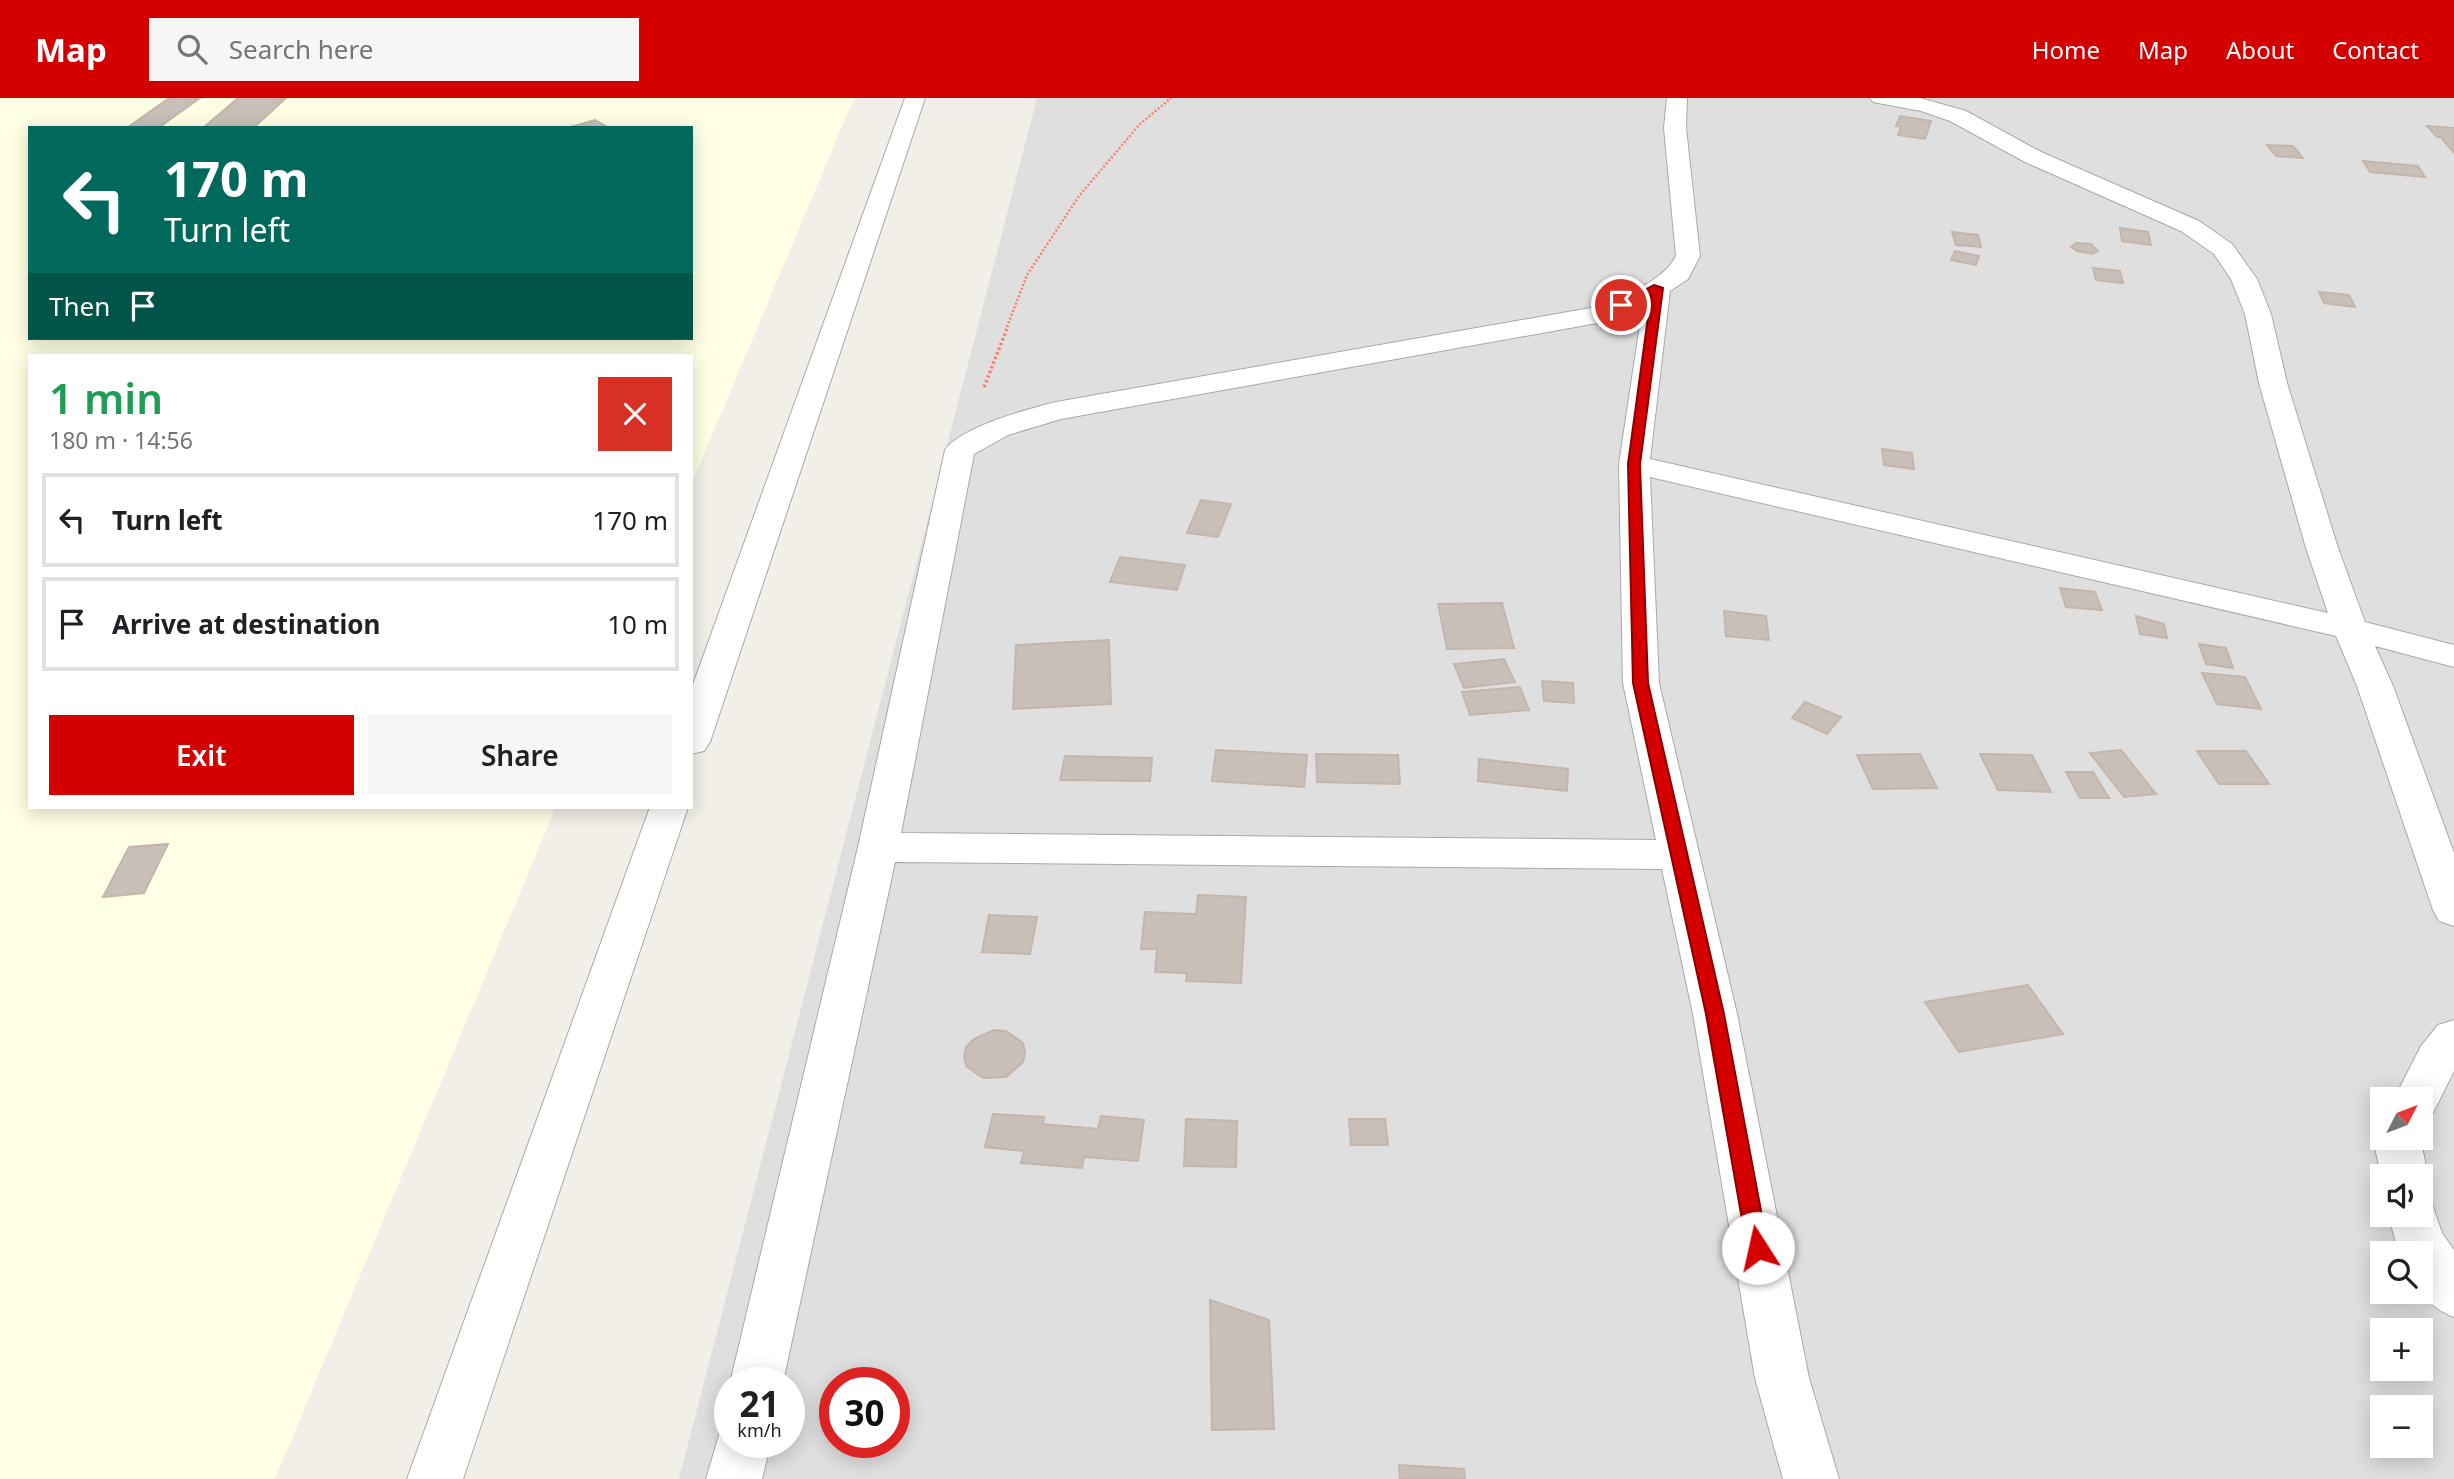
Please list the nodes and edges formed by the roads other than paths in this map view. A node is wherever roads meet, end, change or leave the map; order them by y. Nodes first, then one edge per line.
1 (915, 98) edge
2 (1677, 98) edge
3 (1880, 98) edge
4 (1658, 288) junction
5 (1634, 464) junction
6 (2350, 629) junction
7 (2454, 656) edge
8 (693, 737) edge
9 (668, 809) edge
10 (878, 847) junction
11 (1680, 855) junction
12 (2454, 910) edge
13 (2454, 1038) edge
14 (2423, 1087) edge
15 (2416, 1227) edge
16 (2454, 1293) edge
17 (759, 1367) edge
18 (739, 1458) edge
19 (435, 1479) edge
20 (734, 1479) edge
21 (1811, 1479) edge

1 - 8 street
2 - 4 street
3 - 6 street
4 - 5 street
4 - 10 street
5 - 6 street
5 - 11 street
6 - 7 street
6 - 12 street
9 - 19 street
10 - 11 street
10 - 17 street
11 - 21 street
13 - 14 street
15 - 16 street
18 - 20 street

